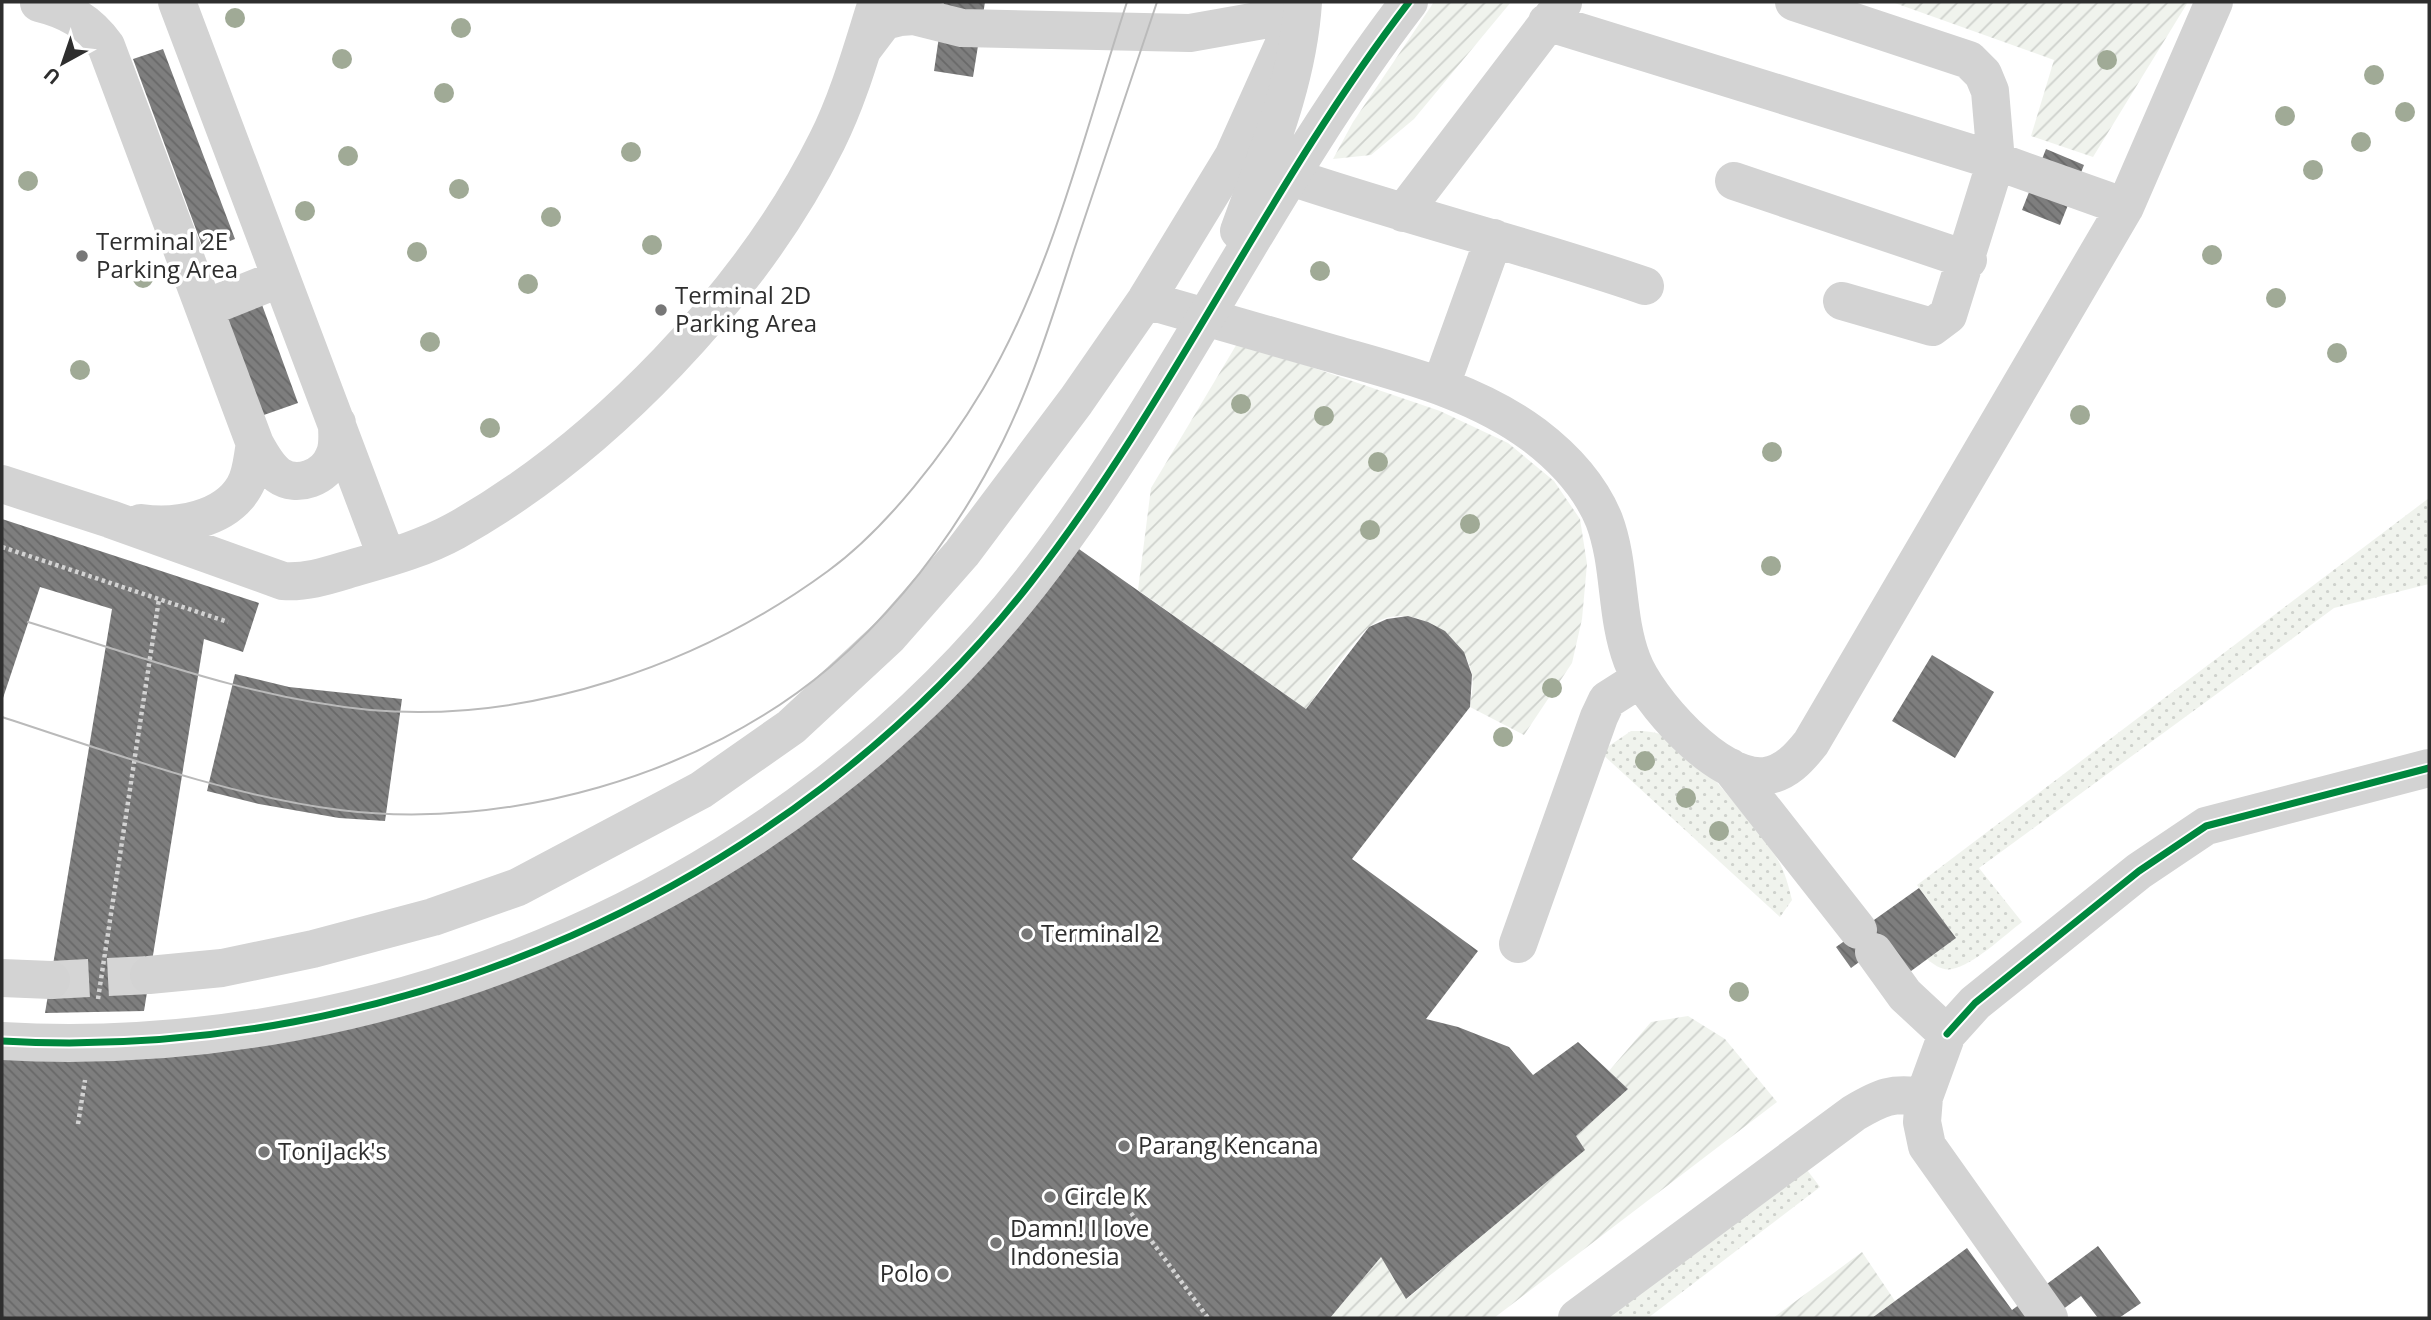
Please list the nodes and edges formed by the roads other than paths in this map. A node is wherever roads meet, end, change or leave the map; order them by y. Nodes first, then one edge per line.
1 (45, 2) edge
2 (177, 2) edge
3 (877, 2) edge
4 (1409, 2) edge
5 (1794, 2) edge
6 (2214, 2) edge
7 (2233, 2) edge
8 (1298, 5) edge
9 (1555, 12) edge
10 (1193, 17) edge
11 (861, 53) junction
12 (2193, 56) junction
13 (1233, 157) junction
14 (1996, 162) junction
15 (1734, 181) dead end
16 (2125, 207) junction
17 (1403, 213) junction
18 (1494, 238) junction
19 (1968, 260) junction
20 (281, 278) junction
21 (1645, 286) dead end
22 (1146, 300) junction
23 (1213, 301) junction
24 (1842, 301) dead end
25 (206, 307) junction
26 (1441, 385) junction
27 (337, 423) junction
28 (255, 444) junction
29 (2, 484) edge
30 (110, 519) junction
31 (387, 558) junction
32 (1640, 679) junction
33 (1730, 767) junction
34 (2429, 768) edge
35 (1518, 944) dead end
36 (149, 975) tunnel mouth
37 (2, 978) edge
38 (51, 980) tunnel mouth
39 (1947, 1034) junction
40 (2, 1041) edge
41 (1924, 1097) junction
42 (1577, 1318) edge
43 (2049, 1318) edge

1 - 25 street
2 - 20 street
3 - 11 street
4 - 23 street, bridge
5 - 14 street
6 - 12 street
7 - 12 street
8 - 10 street
8 - 13 street
8 - 23 street, bridge
9 - 14 street
9 - 17 street
10 - 11 street
11 - 31 street
12 - 16 street
13 - 17 street
13 - 22 street
14 - 16 street
14 - 19 street
15 - 19 street
16 - 33 street
17 - 18 street
18 - 21 street
18 - 26 street
19 - 24 street
20 - 25 street
20 - 27 street
22 - 26 street
22 - 36 street
23 - 40 street, bridge
25 - 28 street
26 - 32 street
27 - 28 street
27 - 31 street
28 - 30 street
29 - 30 street
30 - 31 street
32 - 33 street
32 - 35 street
33 - 39 street
34 - 39 street
37 - 38 street
39 - 41 street
41 - 42 street
41 - 43 street

